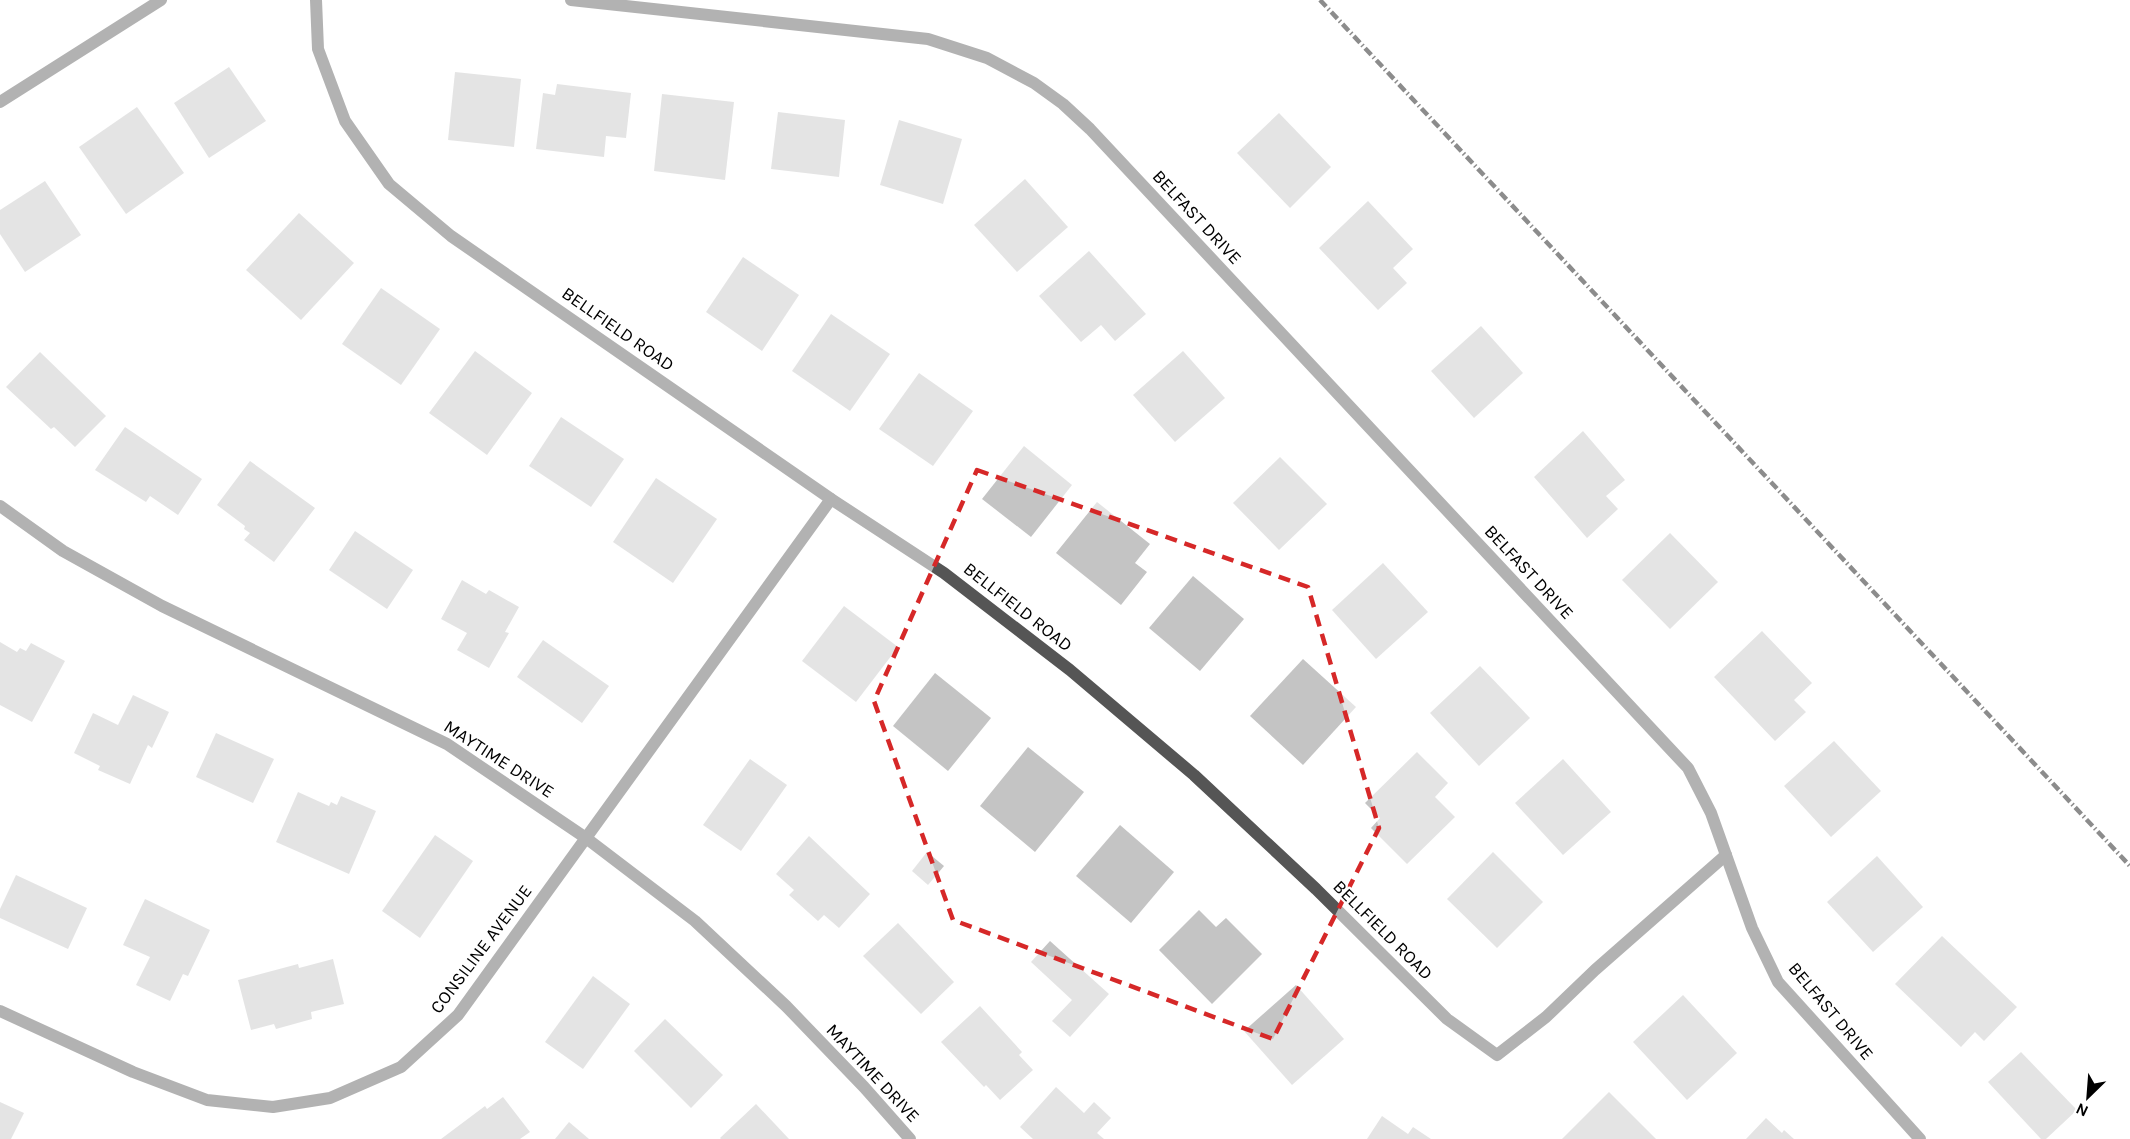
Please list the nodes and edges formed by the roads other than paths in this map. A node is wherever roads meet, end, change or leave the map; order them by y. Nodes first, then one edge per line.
1 (161, 0) edge
2 (316, 0) edge
3 (571, 0) edge
4 (0, 102) edge
5 (831, 499) junction
6 (0, 506) edge
7 (586, 838) junction
8 (1726, 855) junction
9 (0, 1011) edge
10 (910, 1139) edge
11 (1920, 1139) edge

1 - 4 street
2 - 5 street, BELLFIELD ROAD
3 - 8 street, BELFAST DRIVE
5 - 7 street, CONSILINE AVENUE
5 - 8 street, BELLFIELD ROAD
6 - 7 street, MAYTIME DRIVE
7 - 9 street, CONSILINE AVENUE
7 - 10 street, MAYTIME DRIVE
8 - 11 street, BELFAST DRIVE

